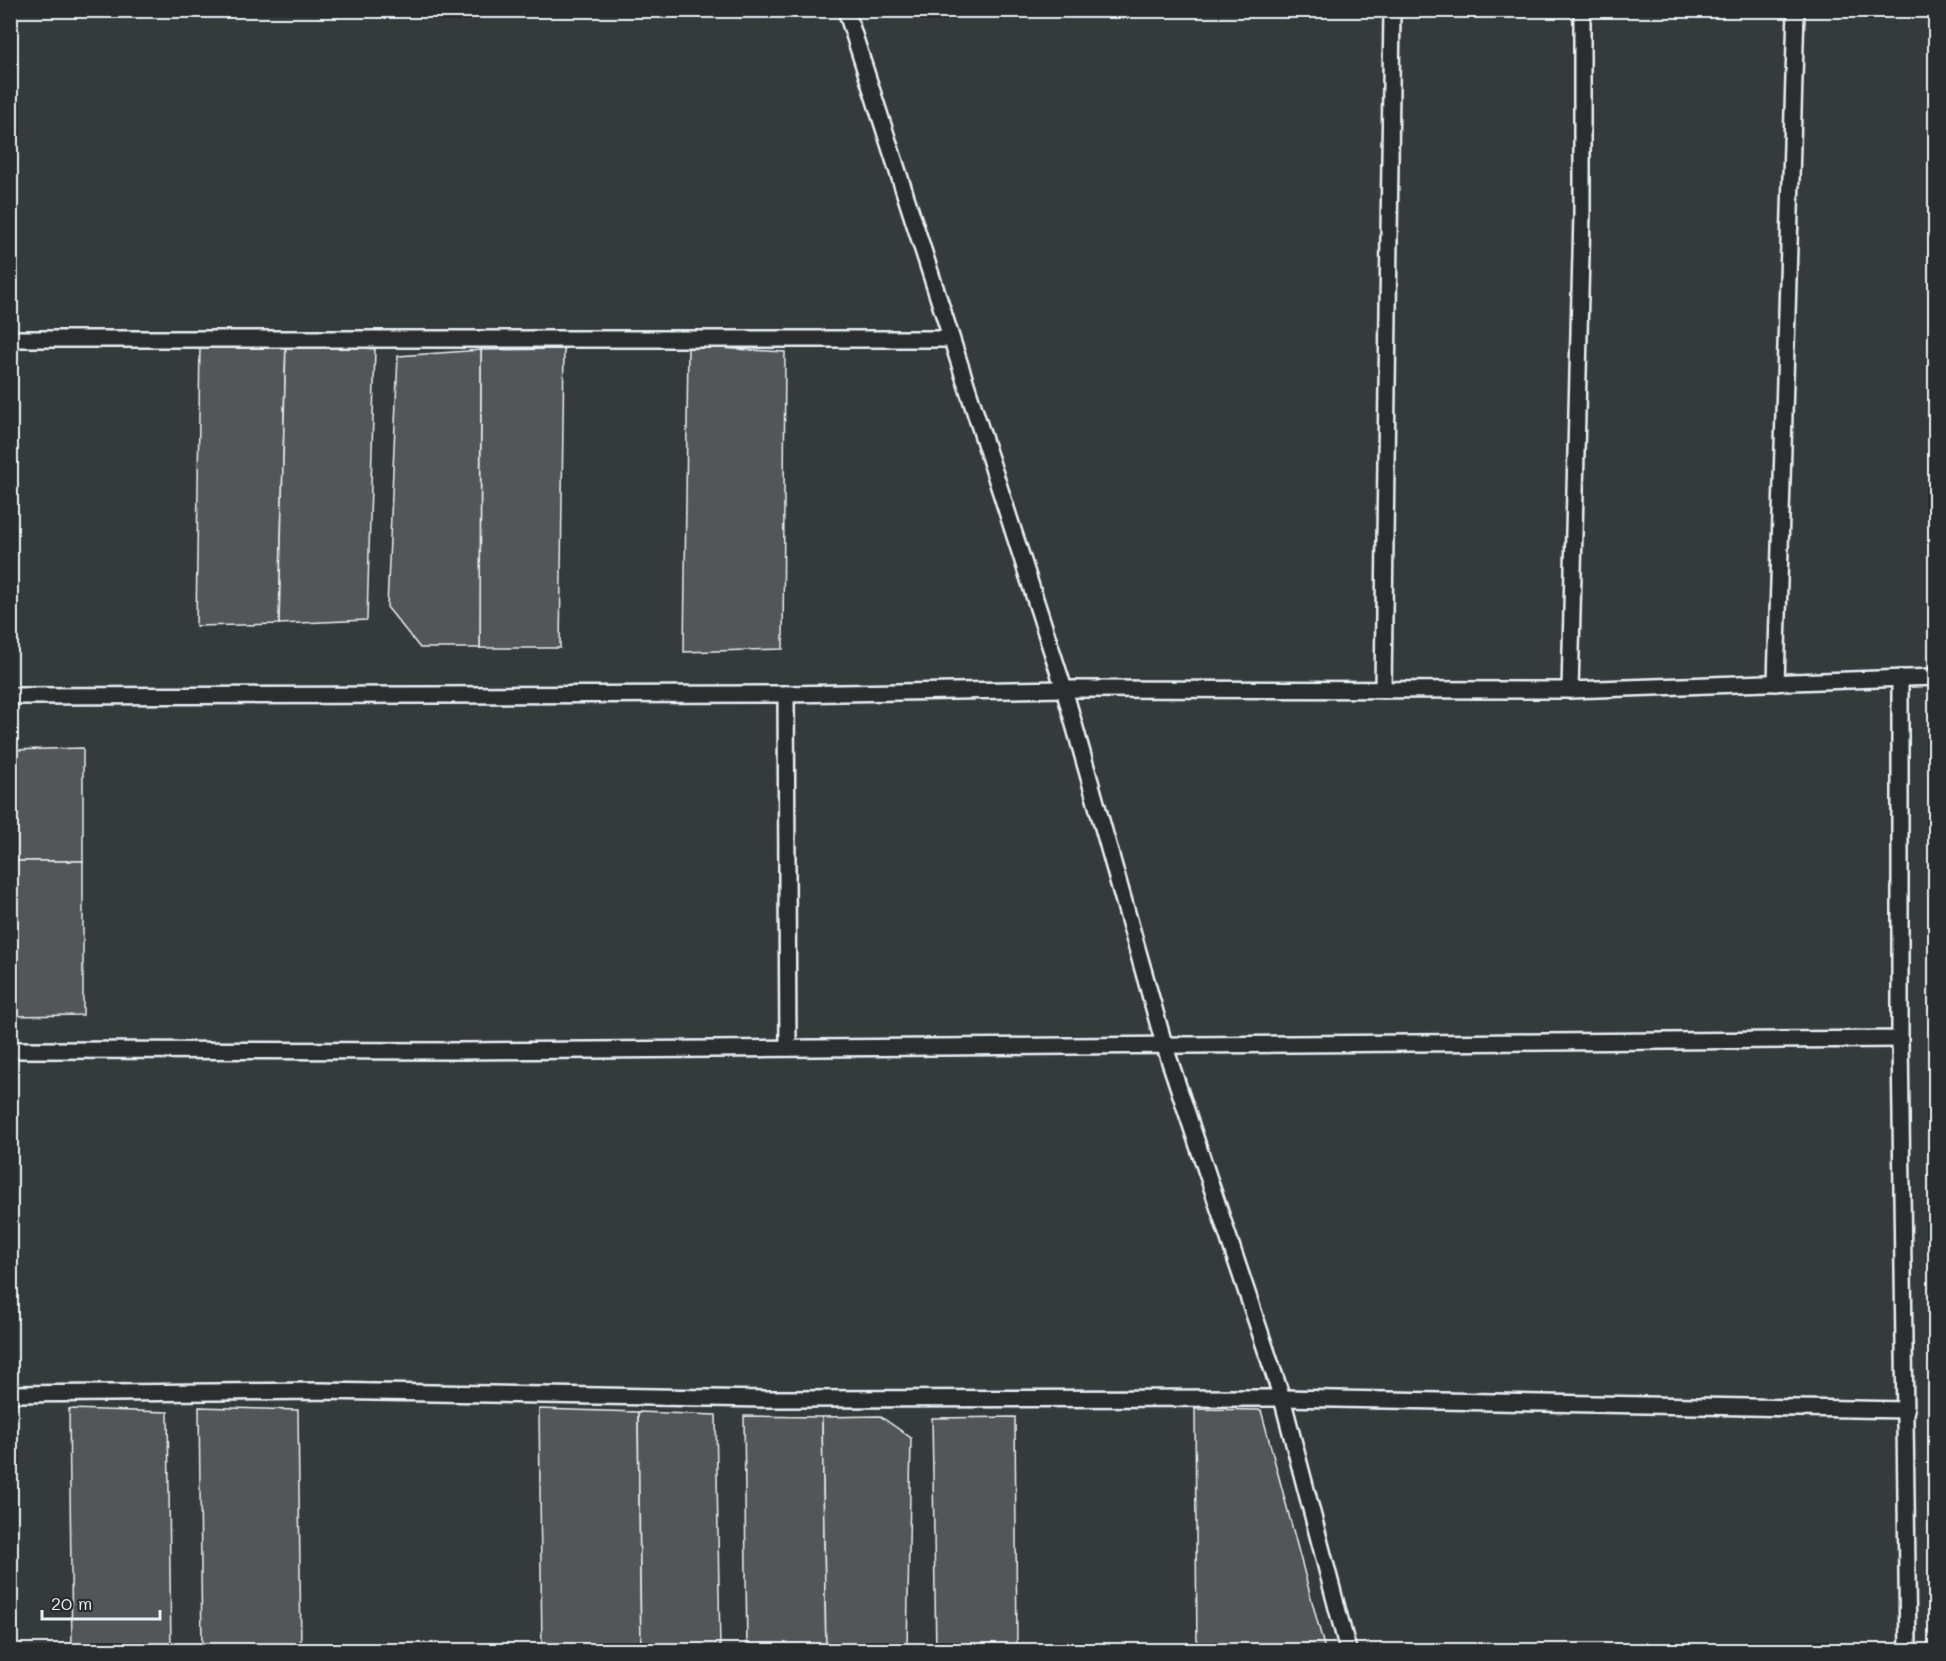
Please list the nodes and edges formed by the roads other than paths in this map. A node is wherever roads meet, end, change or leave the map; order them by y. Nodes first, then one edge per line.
1 (846, 10) edge
2 (1392, 10) edge
3 (1582, 10) edge
4 (1796, 10) edge
5 (10, 339) edge
6 (951, 339) junction
7 (1935, 677) edge
8 (1900, 678) junction
9 (1776, 683) junction
10 (1064, 689) junction
11 (1383, 690) junction
12 (1570, 690) junction
13 (786, 694) junction
14 (10, 696) edge
15 (1900, 1040) junction
16 (1164, 1044) junction
17 (788, 1048) junction
18 (10, 1050) edge
19 (10, 1394) edge
20 (1282, 1398) junction
21 (1906, 1410) junction
22 (1348, 1650) edge
23 (1908, 1650) edge

1 - 6 lane
2 - 11 lane
3 - 12 lane
4 - 9 lane
5 - 6 lane
6 - 10 lane
7 - 8 lane
8 - 9 lane
8 - 15 lane
9 - 12 lane
10 - 11 lane
10 - 13 lane
10 - 16 lane
11 - 12 lane
13 - 14 lane
13 - 17 lane
15 - 16 lane
15 - 21 lane
16 - 17 lane
16 - 20 lane
17 - 18 lane
19 - 20 lane
20 - 21 lane
20 - 22 lane
21 - 23 lane

